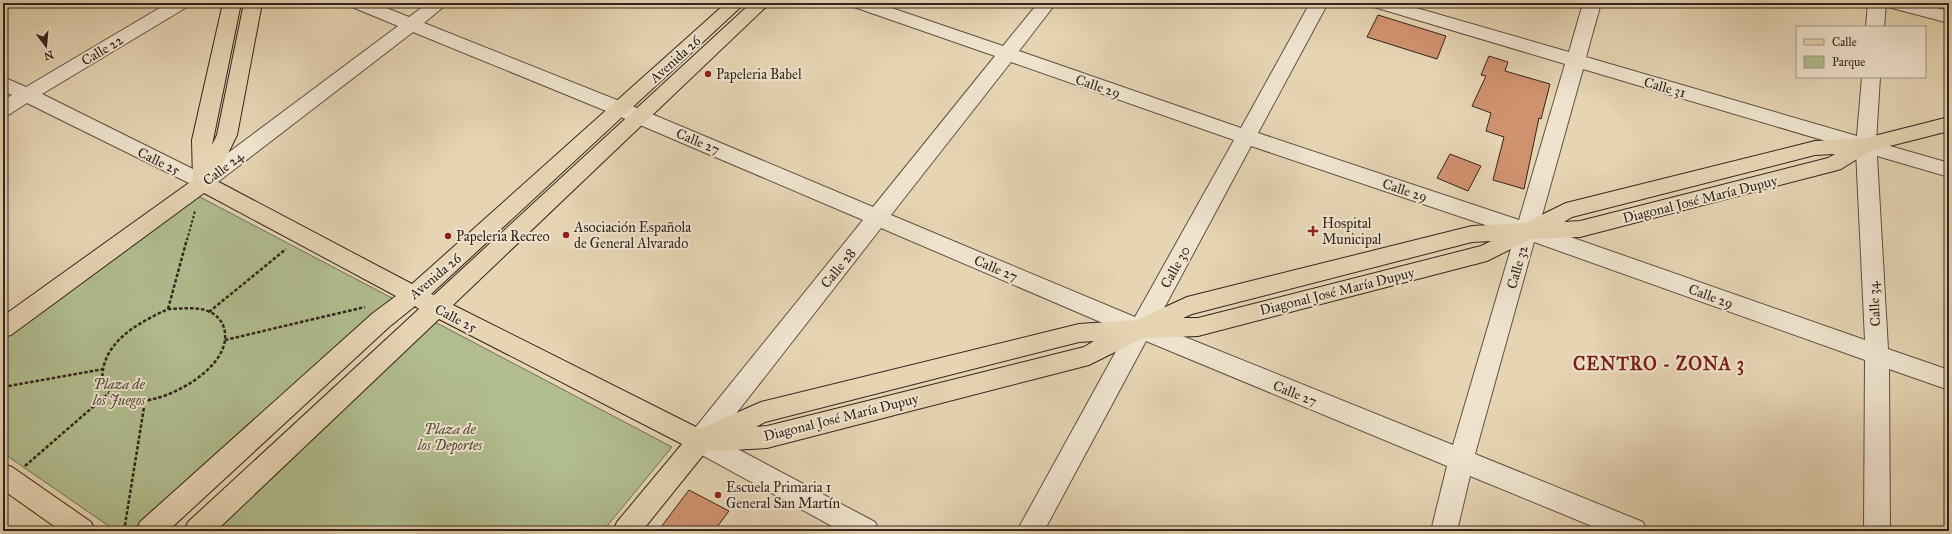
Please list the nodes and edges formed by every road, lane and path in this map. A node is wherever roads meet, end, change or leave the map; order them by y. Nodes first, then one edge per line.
1 (180, 3) edge
2 (232, 3) edge
3 (253, 3) edge
4 (358, 3) edge
5 (439, 3) edge
6 (736, 3) edge
7 (761, 3) edge
8 (860, 3) edge
9 (1047, 3) edge
10 (1319, 3) edge
11 (1380, 3) edge
12 (1592, 3) edge
13 (1877, 3) edge
14 (1894, 3) edge
15 (1949, 17) edge
16 (410, 24) junction
17 (1875, 26) edge
18 (1007, 54) junction
19 (1576, 61) junction
20 (1871, 78) edge
21 (3, 83) edge
22 (27, 95) junction
23 (3, 110) edge
24 (630, 113) junction
25 (1949, 124) edge
26 (1247, 137) junction
27 (1866, 145) junction
28 (1949, 170) edge
29 (203, 183) junction
30 (877, 218) junction
31 (1528, 231) junction
32 (302, 236) junction
33 (413, 295) junction
34 (368, 306) dead end
35 (436, 308) junction
36 (168, 309) junction
37 (209, 312) junction
38 (3, 328) edge
39 (1140, 329) junction
40 (225, 340) junction
41 (1877, 355) junction
42 (104, 370) junction
43 (1949, 380) edge
44 (3, 387) edge
45 (109, 393) junction
46 (146, 401) junction
47 (700, 441) junction
48 (1461, 460) junction
49 (6, 477) edge
50 (82, 531) edge
51 (124, 531) edge
52 (149, 531) edge
53 (197, 531) edge
54 (626, 531) edge
55 (866, 531) edge
56 (1030, 531) edge
57 (1444, 531) edge
58 (1634, 531) edge
59 (1877, 531) edge

1 - 22 street, Calle 22
2 - 29 main road
3 - 29 main road
4 - 16 street, Calle 27
5 - 16 street, Calle 24
6 - 24 main road, Avenida 26
7 - 24 main road, Avenida 26
8 - 18 street, Calle 29
9 - 18 street, Calle 28
10 - 26 street, Calle 30
11 - 19 street, Calle 31
12 - 19 street, Calle 32
13 - 17 street
14 - 15 street
16 - 24 street, Calle 27
16 - 29 street, Calle 24
18 - 26 street, Calle 29
18 - 30 street, Calle 28
19 - 27 street, Calle 31
19 - 31 street, Calle 32
20 - 27 street, Calle 34
21 - 22 street, Calle 25
22 - 23 street, Calle 22
22 - 29 street, Calle 25
24 - 30 street, Calle 27
24 - 33 main road, Avenida 26
24 - 35 main road, Avenida 26
25 - 27 main road, Diagonal José María Dupuy
26 - 31 street, Calle 29
26 - 39 street, Calle 30
27 - 28 street, Calle 31
27 - 31 main road, Diagonal José María Dupuy
27 - 41 street, Calle 34
29 - 32 main road, Calle 25
29 - 36 path
29 - 38 main road, Calle 24
30 - 39 street, Calle 27
30 - 47 street, Calle 28
31 - 39 main road, Diagonal José María Dupuy
31 - 41 street, Calle 29
31 - 48 street, Calle 32
32 - 33 main road, Calle 25
32 - 37 path
33 - 35 main road, Calle 25
33 - 52 main road, Avenida 26
34 - 40 path
35 - 47 main road, Calle 25
35 - 53 main road, Avenida 26
36 - 37 path
36 - 42 path
37 - 40 path
39 - 47 main road, Diagonal José María Dupuy
39 - 48 street, Calle 27
39 - 56 street, Calle 30
40 - 46 path
41 - 43 street, Calle 29
41 - 59 street, Calle 34
42 - 44 path
42 - 45 path
45 - 46 path
45 - 49 path
46 - 51 path
47 - 54 main road, Calle 28
47 - 55 street, Calle 25
48 - 57 street, Calle 32
48 - 58 street, Calle 27
49 - 50 main road

